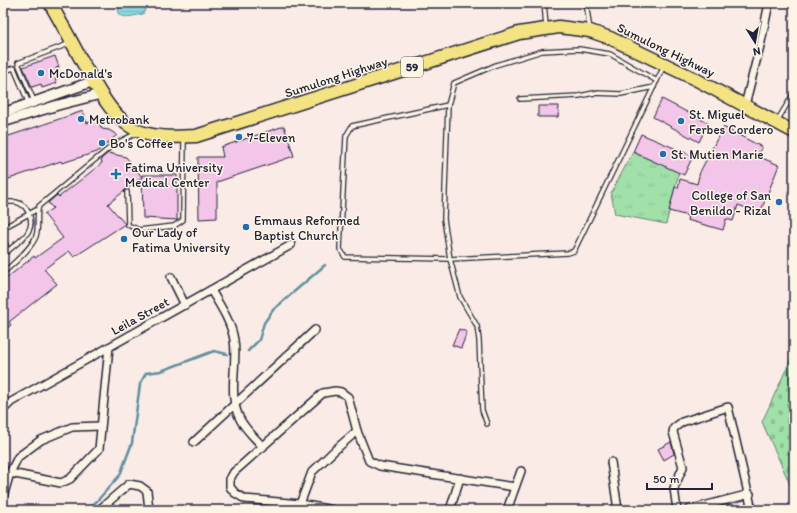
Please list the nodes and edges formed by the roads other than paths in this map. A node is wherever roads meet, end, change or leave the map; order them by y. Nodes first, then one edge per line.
1 (50, 3) edge
2 (544, 3) edge
3 (586, 3) edge
4 (769, 3) edge
5 (547, 29) junction
6 (590, 31) junction
7 (72, 43) junction
8 (665, 64) junction
9 (3, 71) edge
10 (94, 81) junction
11 (657, 81) junction
12 (654, 87) junction
13 (794, 93) edge
14 (101, 94) junction
15 (520, 99) dead end
16 (448, 105) junction
17 (745, 105) junction
18 (28, 107) junction
19 (3, 113) edge
20 (3, 122) edge
21 (776, 122) junction
22 (140, 132) junction
23 (794, 132) edge
24 (184, 137) junction
25 (127, 192) dead end
26 (3, 202) edge
27 (38, 209) junction
28 (29, 214) junction
29 (3, 228) edge
30 (3, 238) edge
31 (290, 246) dead end
32 (450, 259) junction
33 (3, 273) edge
34 (171, 277) dead end
35 (211, 290) junction
36 (184, 305) junction
37 (315, 330) dead end
38 (109, 347) junction
39 (236, 404) junction
40 (3, 410) edge
41 (487, 424) dead end
42 (100, 426) junction
43 (357, 432) junction
44 (194, 442) dead end
45 (263, 447) junction
46 (611, 462) dead end
47 (521, 470) dead end
48 (10, 473) junction
49 (460, 478) junction
50 (515, 487) junction
51 (750, 494) junction
52 (3, 497) edge
53 (299, 507) edge
54 (99, 510) edge
55 (149, 510) edge
56 (333, 510) edge
57 (450, 510) edge
58 (507, 510) edge
59 (618, 510) edge
60 (677, 510) edge
61 (688, 510) edge
62 (752, 510) edge

1 - 7 main road, Sumulong Highway / 59
2 - 5 lane
3 - 6 lane
4 - 17 street
5 - 6 main road, Sumulong Highway / 59
5 - 24 main road, Sumulong Highway / 59
6 - 8 main road, Sumulong Highway / 59
7 - 10 main road, Sumulong Highway / 59
7 - 18 lane
8 - 11 lane
8 - 17 main road, Sumulong Highway / 59
9 - 18 lane
10 - 14 main road, Sumulong Highway / 59
10 - 18 street
11 - 12 lane
11 - 16 lane
12 - 15 lane
12 - 32 lane
13 - 21 lane
14 - 18 street
14 - 22 main road, Sumulong Highway / 59
16 - 32 lane
16 - 32 lane
17 - 21 main road, Sumulong Highway / 59
18 - 19 street
18 - 20 street
21 - 23 main road, Sumulong Highway / 59
22 - 24 main road, Sumulong Highway / 59
22 - 27 lane
24 - 25 lane
26 - 28 lane
27 - 28 lane
27 - 33 lane
28 - 29 lane
28 - 30 lane
31 - 35 street, Leila Street
32 - 41 lane
34 - 36 street
35 - 36 street, Leila Street
35 - 39 street
36 - 38 street, Leila Street
37 - 39 street
38 - 40 street, Leila Street
38 - 42 street
39 - 44 street
39 - 45 street
42 - 48 street
42 - 48 street
43 - 45 street
43 - 49 street
43 - 53 street
45 - 53 street
46 - 59 street
47 - 50 street
48 - 52 street
49 - 50 street
49 - 57 street
50 - 58 street
51 - 60 street
51 - 61 street
51 - 62 street
53 - 56 street
54 - 55 street

